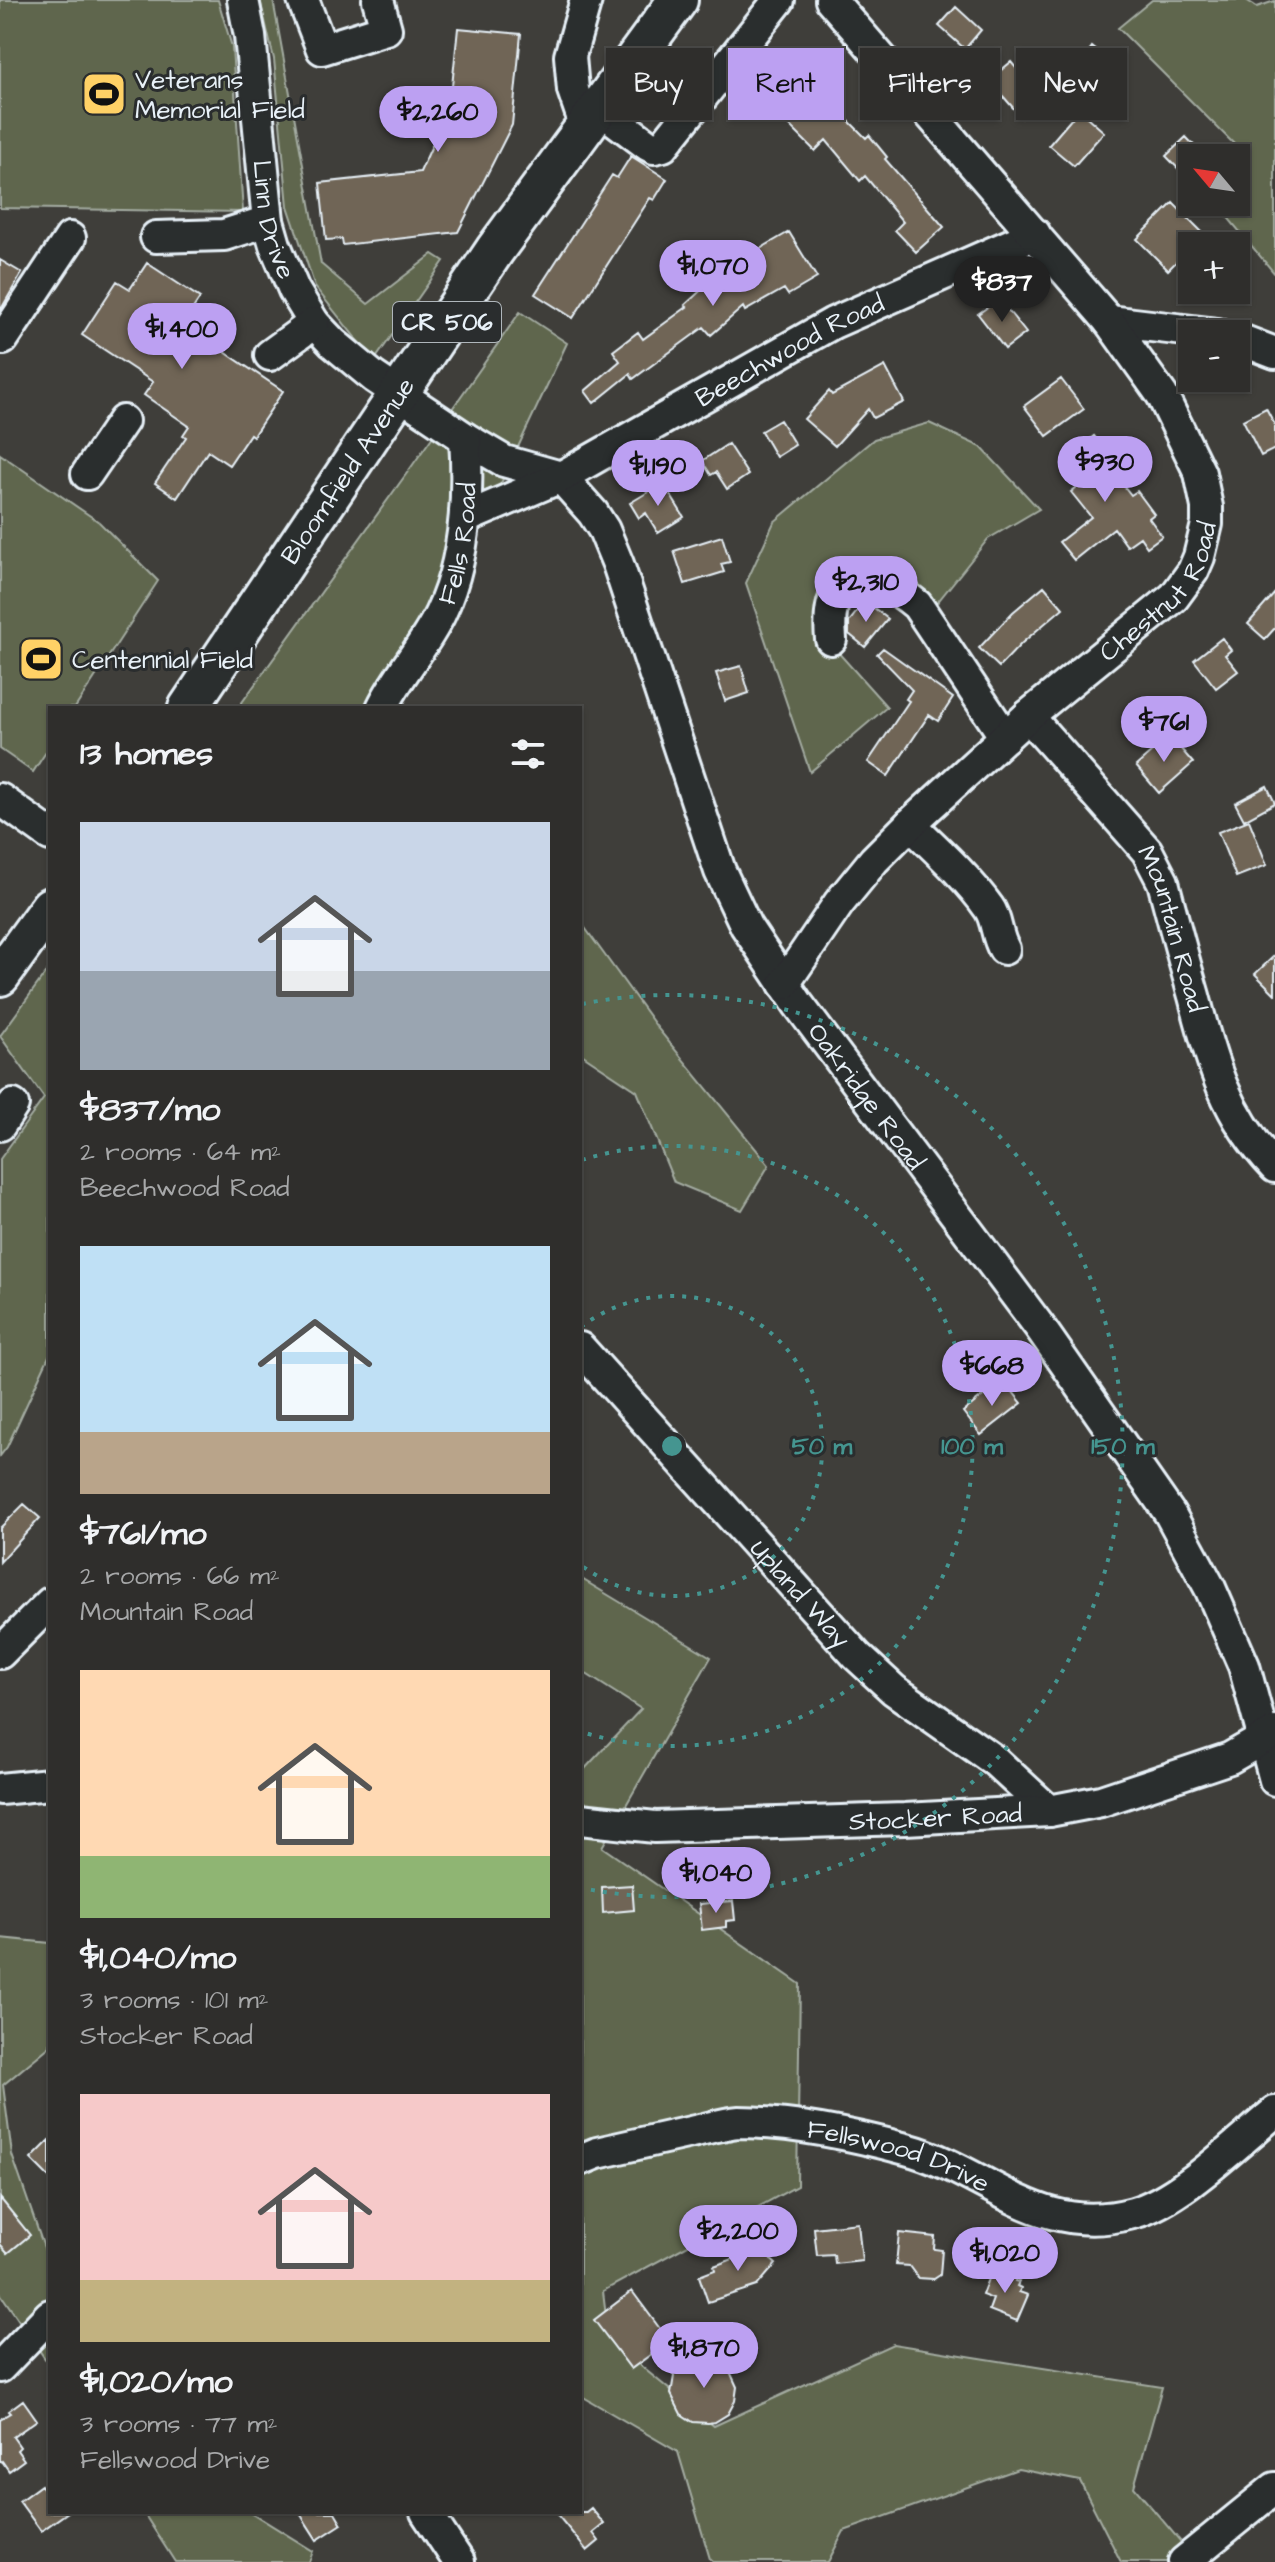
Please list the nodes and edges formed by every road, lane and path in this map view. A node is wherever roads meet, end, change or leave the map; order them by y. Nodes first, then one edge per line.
1 (243, 0) edge
2 (303, 0) edge
3 (378, 0) edge
4 (586, 0) edge
5 (678, 0) edge
6 (779, 0) edge
7 (831, 0) edge
8 (593, 118) junction
9 (268, 221) junction
10 (1035, 234) junction
11 (156, 237) dead end
12 (70, 238) dead end
13 (1109, 321) junction
14 (314, 323) junction
15 (1178, 329) edge
16 (3, 339) dead end
17 (1250, 343) edge
18 (1275, 353) edge
19 (270, 355) dead end
20 (399, 393) junction
21 (123, 421) dead end
22 (465, 438) junction
23 (87, 474) dead end
24 (561, 477) junction
25 (465, 518) junction
26 (831, 639) dead end
27 (189, 706) edge
28 (383, 706) edge
29 (1028, 716) junction
30 (1005, 737) junction
31 (0, 799) edge
32 (910, 824) junction
33 (48, 834) edge
34 (48, 910) edge
35 (1004, 949) dead end
36 (0, 976) edge
37 (784, 984) junction
38 (1275, 1167) edge
39 (582, 1350) edge
40 (48, 1605) edge
41 (0, 1653) edge
42 (1269, 1736) edge
43 (1275, 1780) edge
44 (48, 1784) edge
45 (0, 1789) edge
46 (1049, 1811) junction
47 (582, 1819) edge
48 (1275, 2112) edge
49 (582, 2159) edge
50 (48, 2317) edge
51 (0, 2367) edge
52 (1275, 2488) edge
53 (427, 2514) edge
54 (459, 2562) edge
55 (1184, 2562) edge

1 - 9 street, Linn Drive
2 - 3 street
4 - 8 street
5 - 8 main road, Bloomfield Avenue / CR 506
6 - 8 street
7 - 10 street, Chestnut Road
8 - 20 main road, Bloomfield Avenue / CR 506
9 - 11 street
9 - 14 street, Linn Drive
10 - 13 street, Chestnut Road
10 - 24 street, Beechwood Road
12 - 16 street
13 - 15 street
13 - 29 street, Chestnut Road
14 - 19 street
14 - 20 street, Linn Drive
17 - 18 street
20 - 22 street
20 - 27 main road, Bloomfield Avenue / CR 506
21 - 23 street
22 - 24 street
22 - 25 street, Fells Road
24 - 25 street, Beechwood Road
24 - 37 street, Oakridge Road
25 - 28 street, Fells Road
26 - 30 street
29 - 30 street, Chestnut Road
29 - 38 street, Mountain Road
30 - 32 street, Chestnut Road
31 - 33 street
32 - 35 street
32 - 37 street, Chestnut Road
34 - 36 main road
37 - 42 street, Oakridge Road
39 - 46 street, Upland Way
40 - 41 street
42 - 43 street, Oakridge Road
42 - 46 street, Stocker Road
44 - 45 street
46 - 47 street, Stocker Road
48 - 49 street, Fellswood Drive
50 - 51 street
52 - 55 street
53 - 54 street

